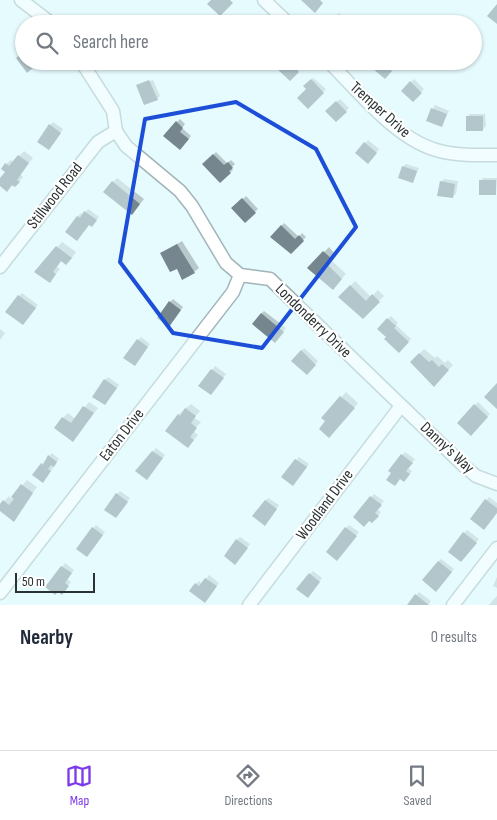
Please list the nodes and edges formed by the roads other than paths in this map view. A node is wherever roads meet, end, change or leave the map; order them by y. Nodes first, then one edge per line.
1 (21, 0) edge
2 (264, 0) edge
3 (40, 15) edge
4 (280, 15) edge
5 (86, 70) edge
6 (337, 70) edge
7 (116, 131) junction
8 (497, 156) edge
9 (0, 267) edge
10 (240, 275) junction
11 (401, 406) junction
12 (497, 484) edge
13 (497, 548) edge
14 (0, 593) edge
15 (249, 605) edge
16 (453, 605) edge

1 - 3 street
2 - 4 street
5 - 7 street
6 - 8 street, Tremper Drive
7 - 9 street, Stillwood Road
7 - 10 street
10 - 11 street, Londonderry Drive
10 - 14 street, Eaton Drive
11 - 12 street, Danny's Way
11 - 15 street, Woodland Drive
13 - 16 street

